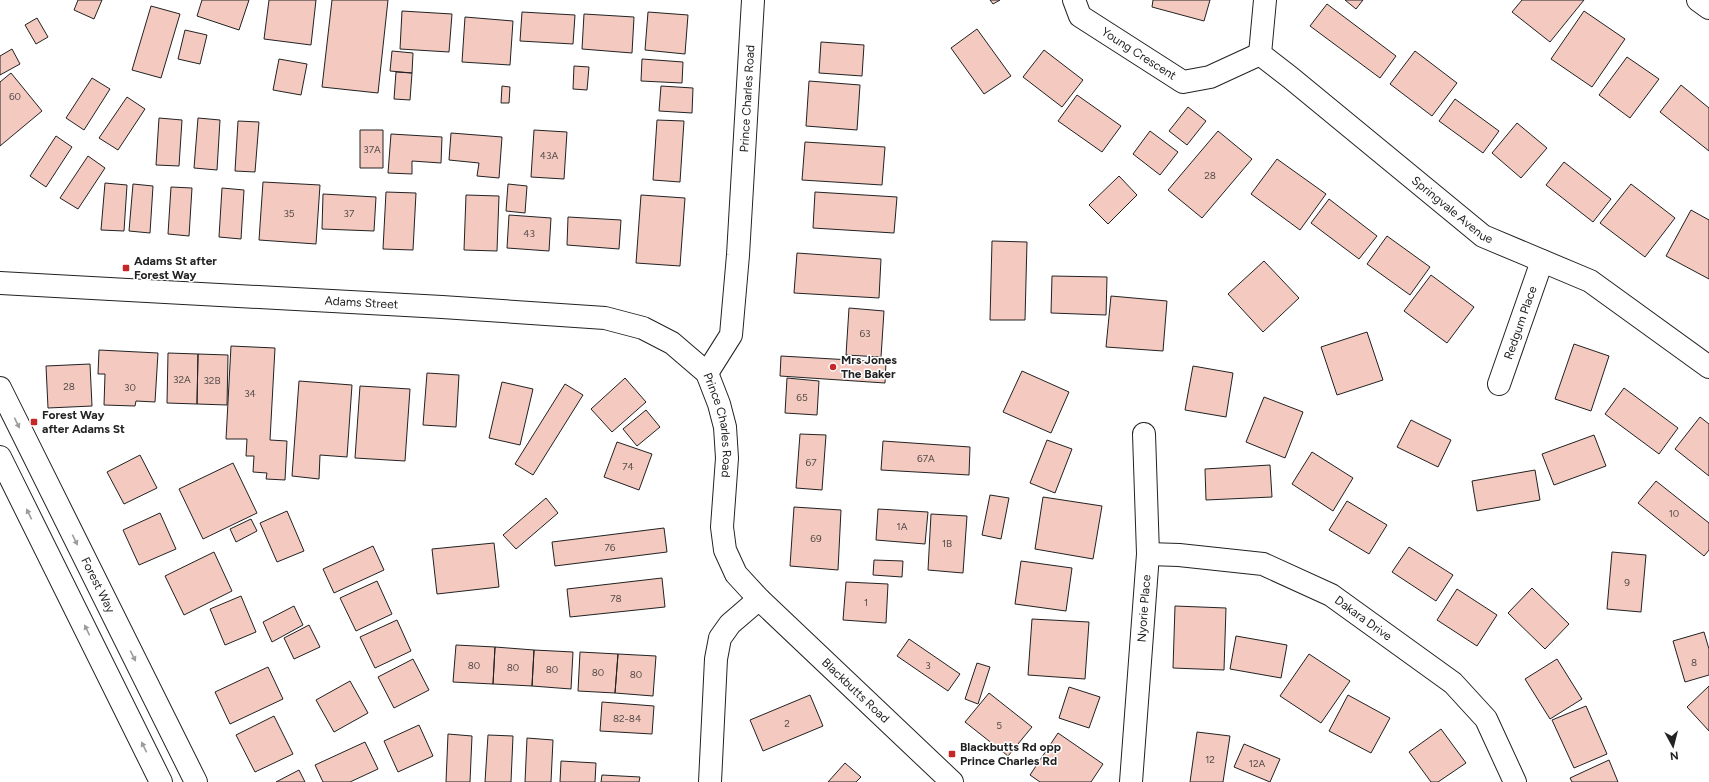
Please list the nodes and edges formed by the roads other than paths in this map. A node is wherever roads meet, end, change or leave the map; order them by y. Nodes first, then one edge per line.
1 (752, 0) edge
2 (1074, 0) edge
3 (1265, 0) edge
4 (1698, 0) edge
5 (1709, 8) edge
6 (1260, 54) junction
7 (1542, 261) junction
8 (0, 283) edge
9 (1709, 367) edge
10 (707, 373) junction
11 (1499, 384) dead end
12 (0, 388) edge
13 (1144, 434) dead end
14 (0, 457) edge
15 (1148, 554) junction
16 (759, 599) junction
17 (161, 782) edge
18 (196, 782) edge
19 (710, 782) edge
20 (952, 782) edge
21 (1131, 782) edge
22 (1516, 782) edge

1 - 10 street, Prince Charles Road
2 - 6 street, Young Crescent
3 - 6 street
4 - 5 street
6 - 7 street, Springvale Avenue
7 - 9 street, Springvale Avenue
7 - 11 street, Redgum Place
8 - 10 street, Adams Street
10 - 16 street, Prince Charles Road
12 -> 18 street, Forest Way
13 - 15 street, Nyorie Place
17 -> 14 street
15 - 21 street, Nyorie Place
15 - 22 street, Dakara Drive
16 - 19 street
16 - 20 street, Blackbutts Road

